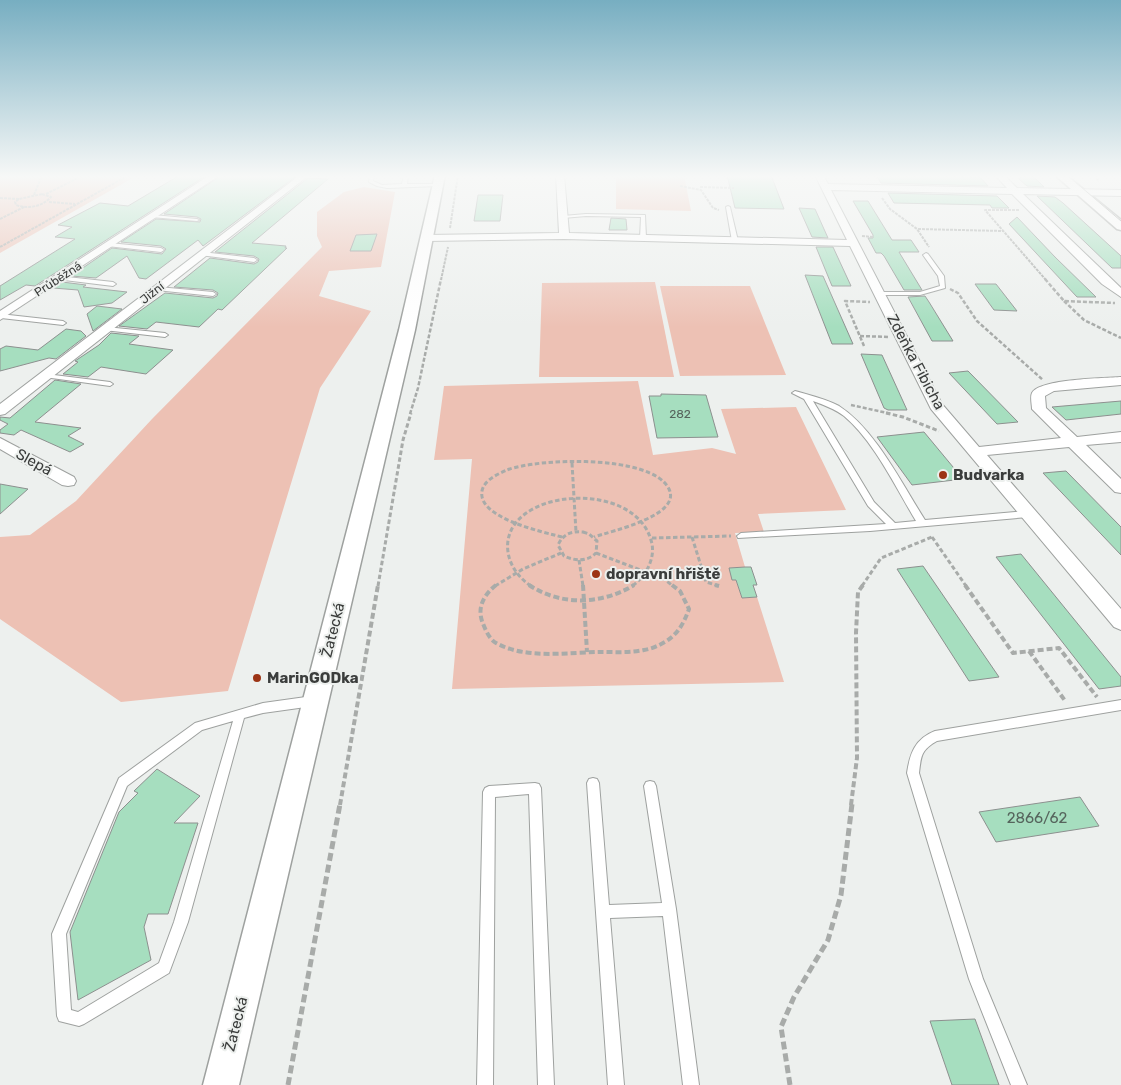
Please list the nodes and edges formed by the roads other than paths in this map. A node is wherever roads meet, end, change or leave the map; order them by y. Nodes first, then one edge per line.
1 (138, 226) edge
2 (239, 226) edge
3 (429, 226) edge
4 (563, 226) edge
5 (643, 226) edge
6 (732, 226) edge
7 (845, 226) edge
8 (1051, 226) edge
9 (564, 236) junction
10 (426, 238) junction
11 (643, 238) junction
12 (735, 241) junction
13 (854, 243) junction
14 (109, 245) junction
15 (161, 250) dead end
16 (202, 254) junction
17 (926, 255) road end
18 (254, 260) dead end
19 (58, 278) junction
20 (113, 284) dead end
21 (158, 289) junction
22 (213, 294) dead end
23 (1121, 294) edge
24 (882, 298) junction
25 (1, 316) edge
26 (63, 324) dead end
27 (106, 329) junction
28 (164, 335) dead end
29 (46, 376) junction
30 (1121, 381) edge
31 (110, 384) dead end
32 (795, 393) dead end
33 (807, 397) junction
34 (0, 411) edge
35 (1121, 437) edge
36 (1073, 442) junction
37 (0, 443) edge
38 (974, 452) junction
39 (68, 481) dead end
40 (1121, 488) edge
41 (1028, 514) junction
42 (922, 523) junction
43 (893, 526) junction
44 (741, 536) road end
45 (1121, 622) edge
46 (316, 701) junction
47 (1121, 706) edge
48 (240, 714) junction
49 (594, 783) dead end
50 (650, 786) dead end
51 (669, 909) junction
52 (603, 912) junction
53 (221, 1085) edge
54 (485, 1085) edge
55 (546, 1085) edge
56 (616, 1085) edge
57 (691, 1085) edge
58 (1019, 1085) edge

1 - 14 street, Průběžná
2 - 16 street, Jižní
3 - 10 street, Žatecká
4 - 9 street
5 - 11 lane
6 - 12 lane
7 - 13 street, Zdeňka Fibicha
8 - 23 street
9 - 10 street
9 - 11 street
10 - 46 street, Žatecká
11 - 12 street
12 - 13 street
13 - 24 street, Zdeňka Fibicha
14 - 15 lane
14 - 19 street, Průběžná
16 - 18 lane
16 - 21 street, Jižní
17 - 24 lane
19 - 20 lane
19 - 25 street, Průběžná
21 - 22 lane
21 - 27 street, Jižní
24 - 38 street, Zdeňka Fibicha
25 - 26 lane
27 - 28 lane
27 - 29 street, Jižní
29 - 31 lane
29 - 34 street, Jižní
30 - 36 street
32 - 33 lane
33 - 42 lane
33 - 43 lane
35 - 36 street
36 - 38 street
36 - 40 street
37 - 39 street, Slepá
38 - 41 street, Zdeňka Fibicha
41 - 42 lane
41 - 45 street, Zdeňka Fibicha
42 - 43 lane
43 - 44 lane
46 - 48 lane
46 - 53 street, Žatecká
47 - 58 lane
48 - 48 lane
49 - 52 lane
50 - 51 lane
51 - 52 lane
51 - 57 lane
52 - 56 lane
54 - 55 lane

